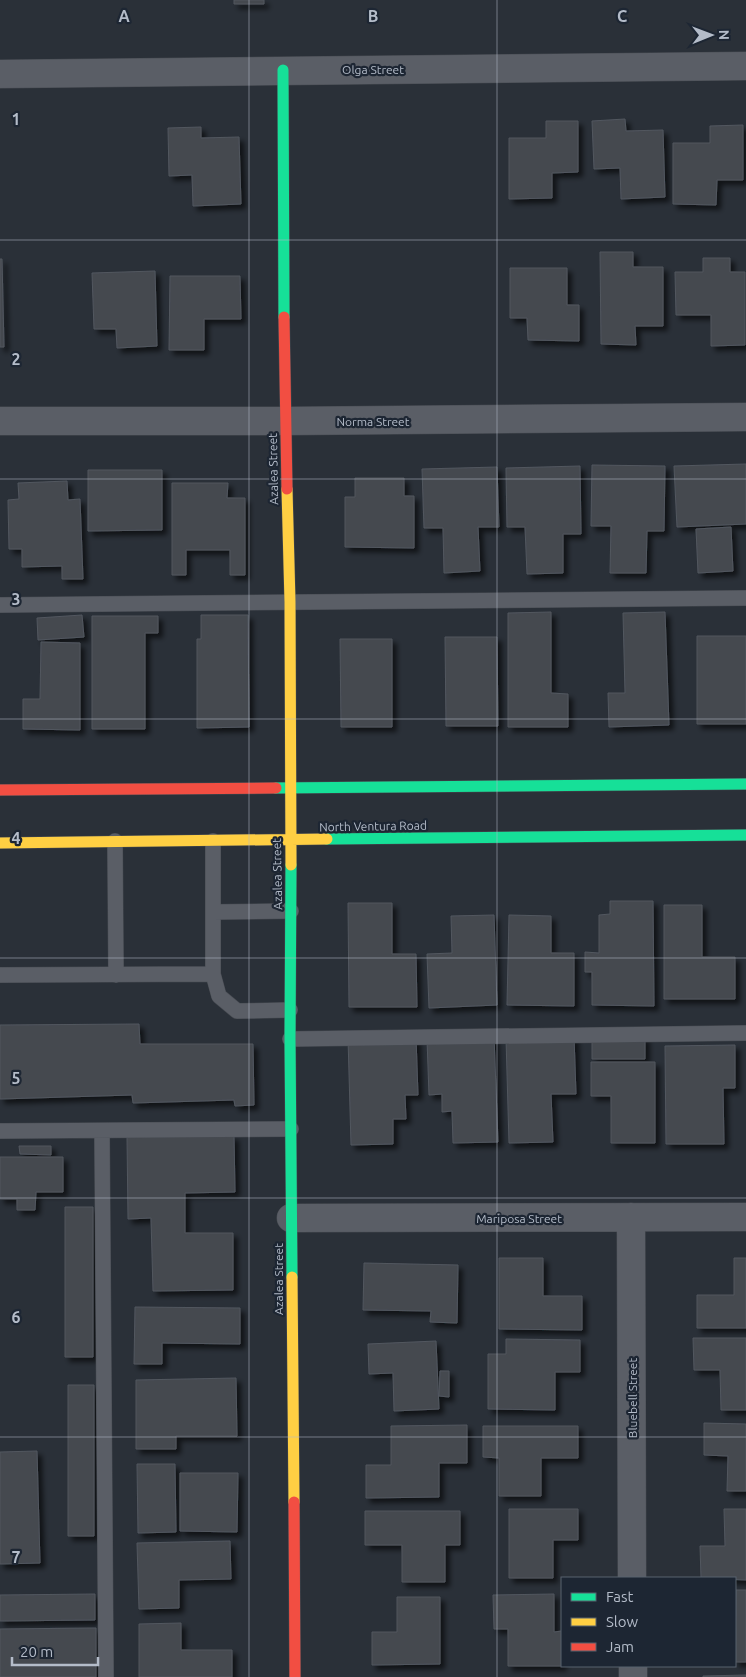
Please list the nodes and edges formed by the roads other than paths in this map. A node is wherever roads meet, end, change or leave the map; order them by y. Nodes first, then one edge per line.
1 (746, 66) edge
2 (283, 70) junction
3 (0, 74) edge
4 (746, 417) edge
5 (0, 421) edge
6 (285, 421) junction
7 (746, 598) edge
8 (290, 602) junction
9 (0, 605) edge
10 (746, 784) edge
11 (290, 788) junction
12 (0, 790) edge
13 (746, 835) edge
14 (290, 840) junction
15 (115, 841) junction
16 (213, 841) junction
17 (0, 843) edge
18 (291, 911) junction
19 (213, 912) junction
20 (213, 974) junction
21 (0, 975) edge
22 (116, 975) junction
23 (290, 1010) junction
24 (746, 1033) edge
25 (290, 1040) junction
26 (291, 1128) junction
27 (0, 1131) edge
28 (102, 1131) junction
29 (631, 1217) junction
30 (746, 1217) edge
31 (291, 1218) junction
32 (632, 1577) edge
33 (106, 1677) edge
34 (295, 1677) edge

1 - 2 street, Olga Street
2 - 3 street, Olga Street
2 - 6 street, Azalea Street
4 - 6 street, Norma Street
5 - 6 street, Norma Street
6 - 8 street, Azalea Street
7 - 8 lane
8 - 9 lane
8 - 11 street, Azalea Street
10 - 11 street
11 - 12 street
11 - 14 street, Azalea Street
13 - 14 street, North Ventura Road
14 - 16 street, North Ventura Road
14 - 18 street, Azalea Street
15 - 16 street, North Ventura Road
15 - 17 street, North Ventura Road
15 - 22 lane
16 - 19 lane
18 - 19 lane
18 - 23 street, Azalea Street
19 - 20 lane
20 - 22 lane
20 - 23 lane
21 - 22 lane
23 - 25 street, Azalea Street
24 - 25 lane
25 - 26 street, Azalea Street
26 - 28 lane
26 - 31 street, Azalea Street
27 - 28 lane
28 - 33 lane
29 - 30 street, Mariposa Street
29 - 31 street, Mariposa Street
29 - 32 street, Bluebell Street
31 - 34 street, Azalea Street

